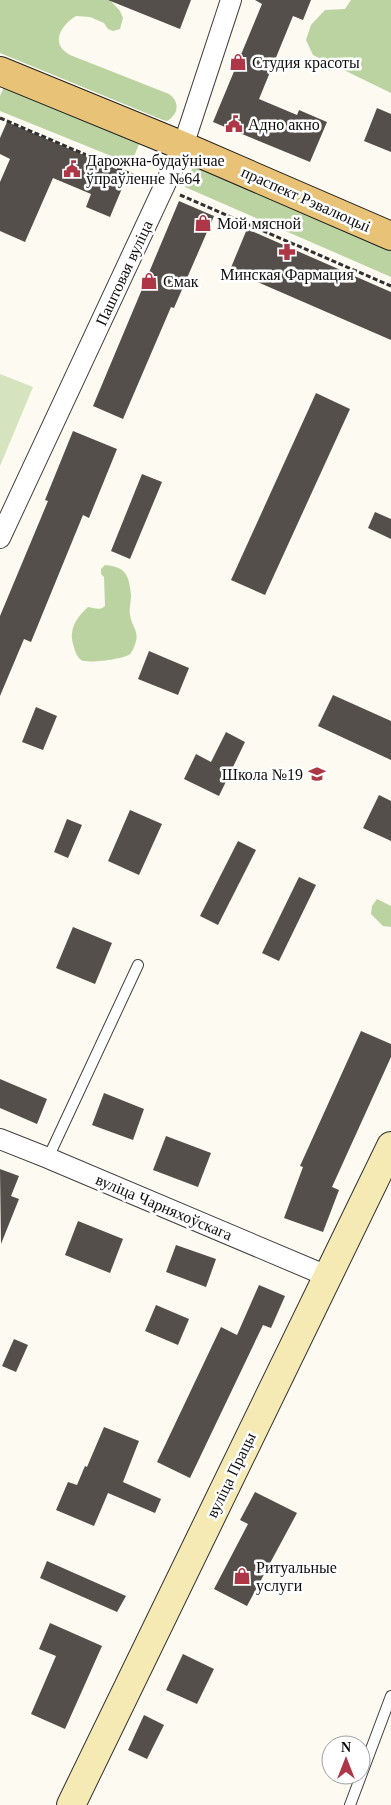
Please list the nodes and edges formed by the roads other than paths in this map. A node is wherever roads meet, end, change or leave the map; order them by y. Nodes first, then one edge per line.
1 (231, 0) edge
2 (0, 71) edge
3 (183, 146) junction
4 (391, 236) edge
5 (0, 538) edge
6 (138, 965) dead end
7 (0, 1139) edge
8 (391, 1146) edge
9 (48, 1158) junction
10 (327, 1276) junction
11 (391, 1696) edge
12 (72, 1805) edge
13 (350, 1805) edge

1 - 3 street, Паштовая вуліца
2 - 3 main road, праспект Рэвалюцыі
3 - 4 main road, праспект Рэвалюцыі
3 - 5 street, Паштовая вуліца
6 - 9 lane
7 - 9 street, вуліца Чарняхоўскага
8 - 10 main road, вуліца Працы
9 - 10 street, вуліца Чарняхоўскага
10 - 12 main road, вуліца Працы
11 - 13 lane

